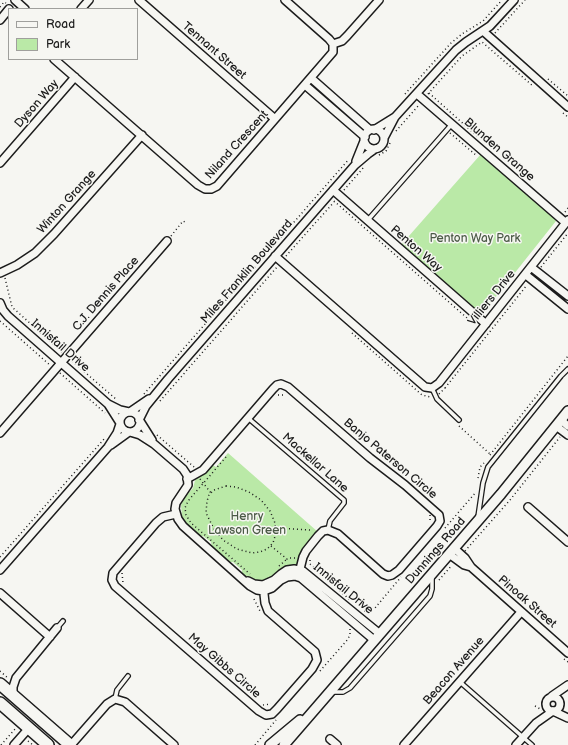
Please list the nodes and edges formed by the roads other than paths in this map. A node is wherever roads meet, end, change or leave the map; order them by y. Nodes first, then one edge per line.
1 (89, 0) edge
2 (139, 0) edge
3 (285, 0) edge
4 (379, 0) edge
5 (514, 0) edge
6 (15, 1) edge
7 (24, 8) edge
8 (82, 8) edge
9 (8, 10) edge
10 (0, 20) edge
11 (483, 31) junction
12 (333, 44) junction
13 (55, 60) edge
14 (75, 77) junction
15 (311, 78) junction
16 (305, 85) junction
17 (417, 94) junction
18 (565, 109) edge
19 (395, 117) junction
20 (275, 119) junction
21 (452, 124) junction
22 (372, 130) junction
23 (142, 135) junction
24 (384, 138) junction
25 (365, 139) junction
26 (376, 152) junction
27 (0, 163) edge
28 (354, 165) junction
29 (333, 190) junction
30 (368, 221) junction
31 (567, 221) edge
32 (167, 241) road end
33 (275, 256) junction
34 (531, 267) junction
35 (1, 272) edge
36 (526, 275) junction
37 (568, 296) edge
38 (1, 308) edge
39 (568, 309) edge
40 (486, 324) junction
41 (61, 362) junction
42 (568, 370) edge
43 (432, 388) junction
44 (155, 393) junction
45 (108, 404) junction
46 (568, 411) edge
47 (129, 412) junction
48 (248, 418) junction
49 (459, 420) road end
50 (139, 421) junction
51 (120, 424) junction
52 (563, 428) edge
53 (130, 432) junction
54 (0, 433) edge
55 (154, 444) junction
56 (108, 447) junction
57 (187, 479) junction
58 (528, 507) dead end
59 (176, 514) junction
60 (478, 522) junction
61 (328, 530) junction
62 (568, 542) edge
63 (456, 554) junction
64 (0, 570) edge
65 (299, 573) junction
66 (435, 577) junction
67 (264, 588) junction
68 (0, 593) edge
69 (521, 612) junction
70 (63, 621) dead end
71 (57, 628) joint
72 (50, 637) junction
73 (377, 637) junction
74 (568, 653) edge
75 (128, 676) dead end
76 (460, 682) junction
77 (0, 684) edge
78 (568, 686) edge
79 (329, 692) junction
80 (13, 696) junction
81 (552, 696) junction
82 (116, 699) junction
83 (0, 703) edge
84 (560, 703) junction
85 (319, 704) junction
86 (545, 705) junction
87 (553, 711) junction
88 (568, 717) edge
89 (38, 718) junction
90 (536, 723) junction
91 (29, 728) junction
92 (523, 737) junction
93 (330, 739) dead end
94 (14, 745) edge
95 (48, 745) edge
96 (70, 745) edge
97 (174, 745) edge
98 (270, 745) edge
99 (284, 745) edge
100 (337, 745) edge
101 (404, 745) edge
102 (516, 745) edge
103 (532, 745) edge

1 - 8 street
2 - 20 street, Tennant Street
3 - 12 street
4 - 12 street
5 - 11 street
6 - 7 street
9 - 10 street
11 - 17 street
11 - 18 street
12 - 15 street, Niland Crescent
13 - 14 street, Niland Crescent
14 - 23 street, Niland Crescent
14 - 27 street, Dyson Way
15 - 16 street, Niland Crescent
15 - 22 street
16 - 20 street, Niland Crescent
16 - 25 street
17 - 19 street
17 - 21 street, Blunden Grange
19 - 22 street
19 - 24 street
20 - 23 street, Niland Crescent
21 - 30 lane
21 - 31 street, Blunden Grange
22 - 24 street
22 - 25 street
23 - 35 street, Winton Grange
24 - 26 street
25 - 26 street
25 - 28 street, Miles Franklin Boulevard
26 - 28 street, Miles Franklin Boulevard
28 - 29 street, Miles Franklin Boulevard
29 - 30 street, Penton Way
29 - 33 street, Miles Franklin Boulevard
30 - 40 street, Penton Way
31 - 34 street, Villiers Drive
32 - 41 street, C.J. Dennis Place
33 - 43 street
33 - 44 street, Miles Franklin Boulevard
34 - 36 street, Villiers Drive
34 - 37 street
36 - 39 street
36 - 40 street, Villiers Drive
38 - 41 street, Innisfail Drive
40 - 43 street, Villiers Drive
41 - 45 street, Innisfail Drive
41 - 54 street, C.J. Dennis Place
42 - 60 lane
43 - 49 lane
44 - 47 street, Miles Franklin Boulevard
44 - 50 street, Miles Franklin Boulevard
45 - 47 street, Innisfail Drive
45 - 51 street, Innisfail Drive
46 - 52 street, Dunnings Road
47 - 50 street
47 - 51 street
48 - 57 street, Banjo Paterson Circle
48 - 61 lane, Mackellar Lane
48 - 61 street, Banjo Paterson Circle
50 - 53 street
50 - 55 street
51 - 53 street
51 - 56 street
52 - 60 street, Dunnings Road
53 - 55 street
53 - 56 street
55 - 57 street
56 - 64 street
57 - 59 street
58 - 62 street
59 - 67 street
59 - 67 street, May Gibbs Circle
60 - 63 street, Dunnings Road
61 - 65 street
63 - 66 street, Dunnings Road
63 - 69 street, Pinoak Street
65 - 67 street, Innisfail Drive
65 - 73 street, Innisfail Drive
66 - 73 street, Dunnings Road
66 - 79 lane
68 - 72 street
69 - 74 street, Pinoak Street
69 - 76 street, Beacon Avenue
70 - 71 lane
71 - 72 street
72 - 80 street
73 - 79 street, Dunnings Road
75 - 82 lane
76 - 92 lane
76 - 101 street, Beacon Avenue
77 - 80 main road
78 - 81 street
78 - 84 street
79 - 85 street, Dunnings Road
80 - 89 main road
81 - 84 street
81 - 86 street
82 - 96 street
82 - 97 street
83 - 91 main road
84 - 87 street
84 - 88 street
85 - 98 street, Dunnings Road
85 - 99 street, Dunnings Road
86 - 87 street
86 - 90 street
87 - 88 street
87 - 90 street
89 - 91 main road
89 - 96 main road
90 - 92 street
91 - 94 street
91 - 95 main road
92 - 102 street
92 - 103 lane
93 - 100 street

